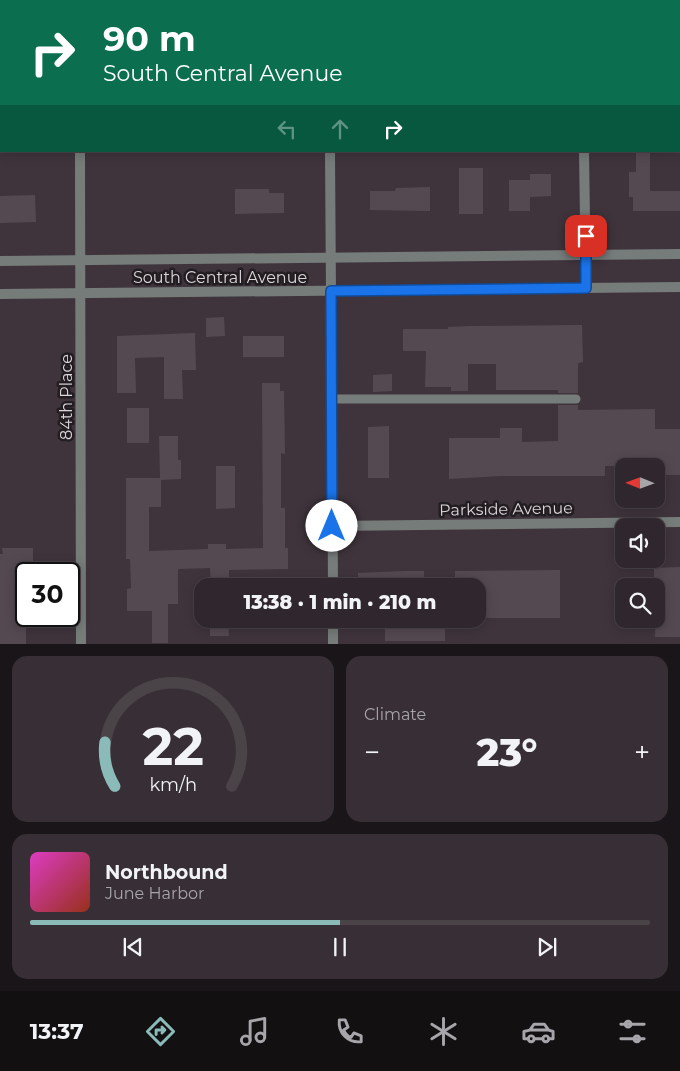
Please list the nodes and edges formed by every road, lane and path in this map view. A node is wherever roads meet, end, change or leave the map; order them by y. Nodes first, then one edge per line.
1 (80, 152) edge
2 (330, 152) edge
3 (584, 152) edge
4 (680, 254) edge
5 (586, 256) junction
6 (330, 258) junction
7 (81, 260) junction
8 (0, 261) edge
9 (680, 287) edge
10 (586, 288) junction
11 (331, 291) junction
12 (81, 293) junction
13 (0, 294) edge
14 (576, 399) dead end
15 (331, 400) junction
16 (680, 522) edge
17 (332, 526) junction
18 (332, 578) edge
19 (333, 628) edge
20 (81, 644) edge
21 (333, 644) edge

1 - 7 street, 84th Place
2 - 6 street
3 - 5 street
4 - 5 street, South Central Avenue
5 - 6 street, South Central Avenue
5 - 10 street
6 - 7 street, South Central Avenue
6 - 11 street
7 - 8 street, South Central Avenue
7 - 12 street, 84th Place
9 - 10 street, South Central Avenue
10 - 11 street, South Central Avenue
11 - 12 street, South Central Avenue
11 - 15 street
12 - 13 street, South Central Avenue
12 - 20 street, 84th Place
14 - 15 lane
15 - 17 street
16 - 17 street, Parkside Avenue
17 - 18 street
19 - 21 street

